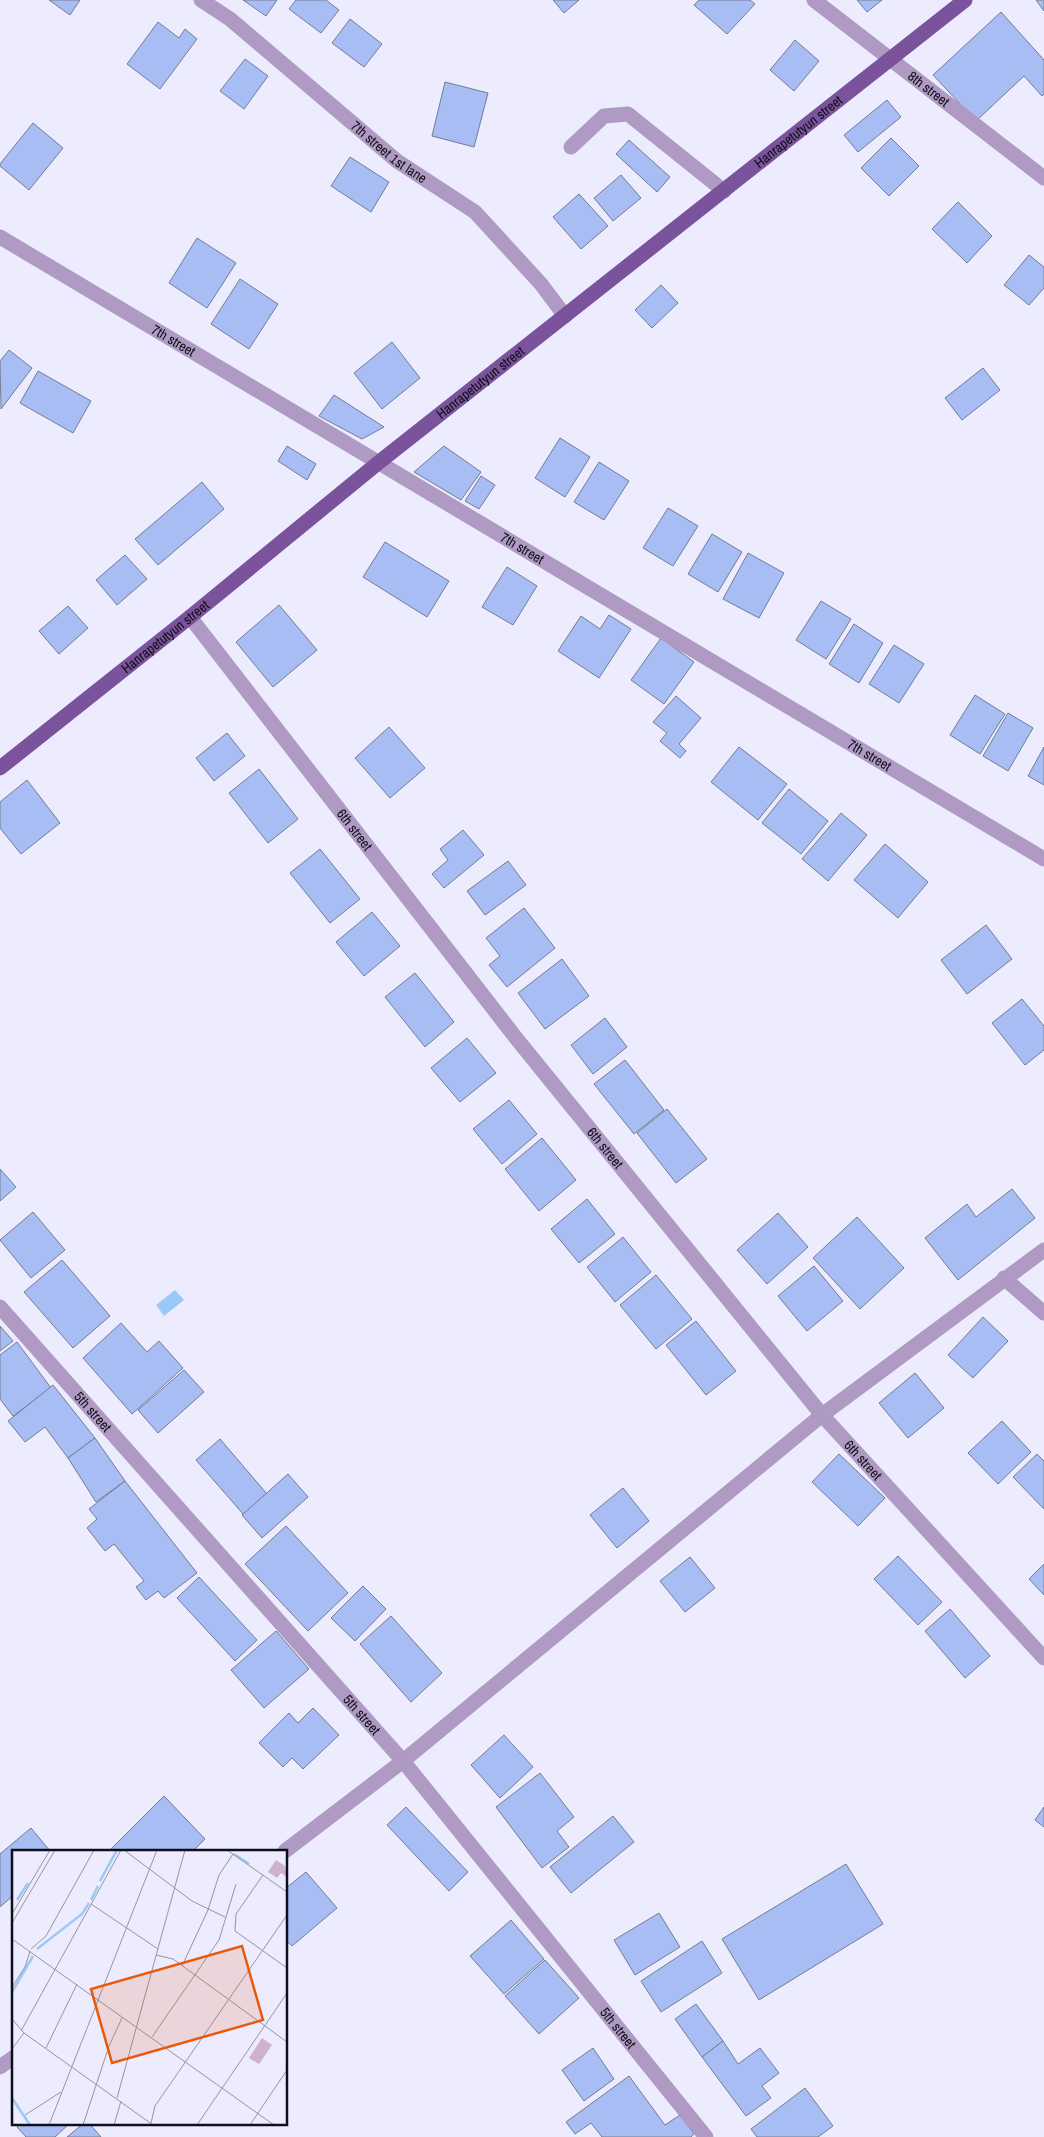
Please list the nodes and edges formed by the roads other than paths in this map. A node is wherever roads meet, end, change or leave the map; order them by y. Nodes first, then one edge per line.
1 (201, 0) edge
2 (814, 0) edge
3 (965, 0) edge
4 (891, 59) junction
5 (571, 147) dead end
6 (1044, 178) edge
7 (724, 191) junction
8 (0, 237) edge
9 (565, 316) junction
10 (378, 463) junction
11 (190, 617) junction
12 (0, 768) edge
13 (1044, 859) edge
14 (1044, 1250) edge
15 (1004, 1278) junction
16 (0, 1308) edge
17 (1044, 1312) edge
18 (822, 1415) junction
19 (1044, 1658) edge
20 (403, 1761) junction
21 (286, 1850) edge
22 (12, 2058) edge
23 (0, 2067) edge
24 (706, 2137) edge

1 - 9 street, 7th street 1st lane
2 - 4 street, 8th street
3 - 4 main road, Hanrapetutyun street
4 - 6 street, 8th street
4 - 7 main road, Hanrapetutyun street
5 - 7 street
7 - 9 main road, Hanrapetutyun street
8 - 10 street, 7th street
9 - 10 main road, Hanrapetutyun street
10 - 11 main road, Hanrapetutyun street
10 - 13 street, 7th street
11 - 12 main road, Hanrapetutyun street
11 - 18 street, 6th street
14 - 15 street
15 - 17 street
15 - 18 street
16 - 20 street, 5th street
18 - 19 street, 6th street
18 - 20 street
20 - 21 street
20 - 24 street, 5th street
22 - 23 street

